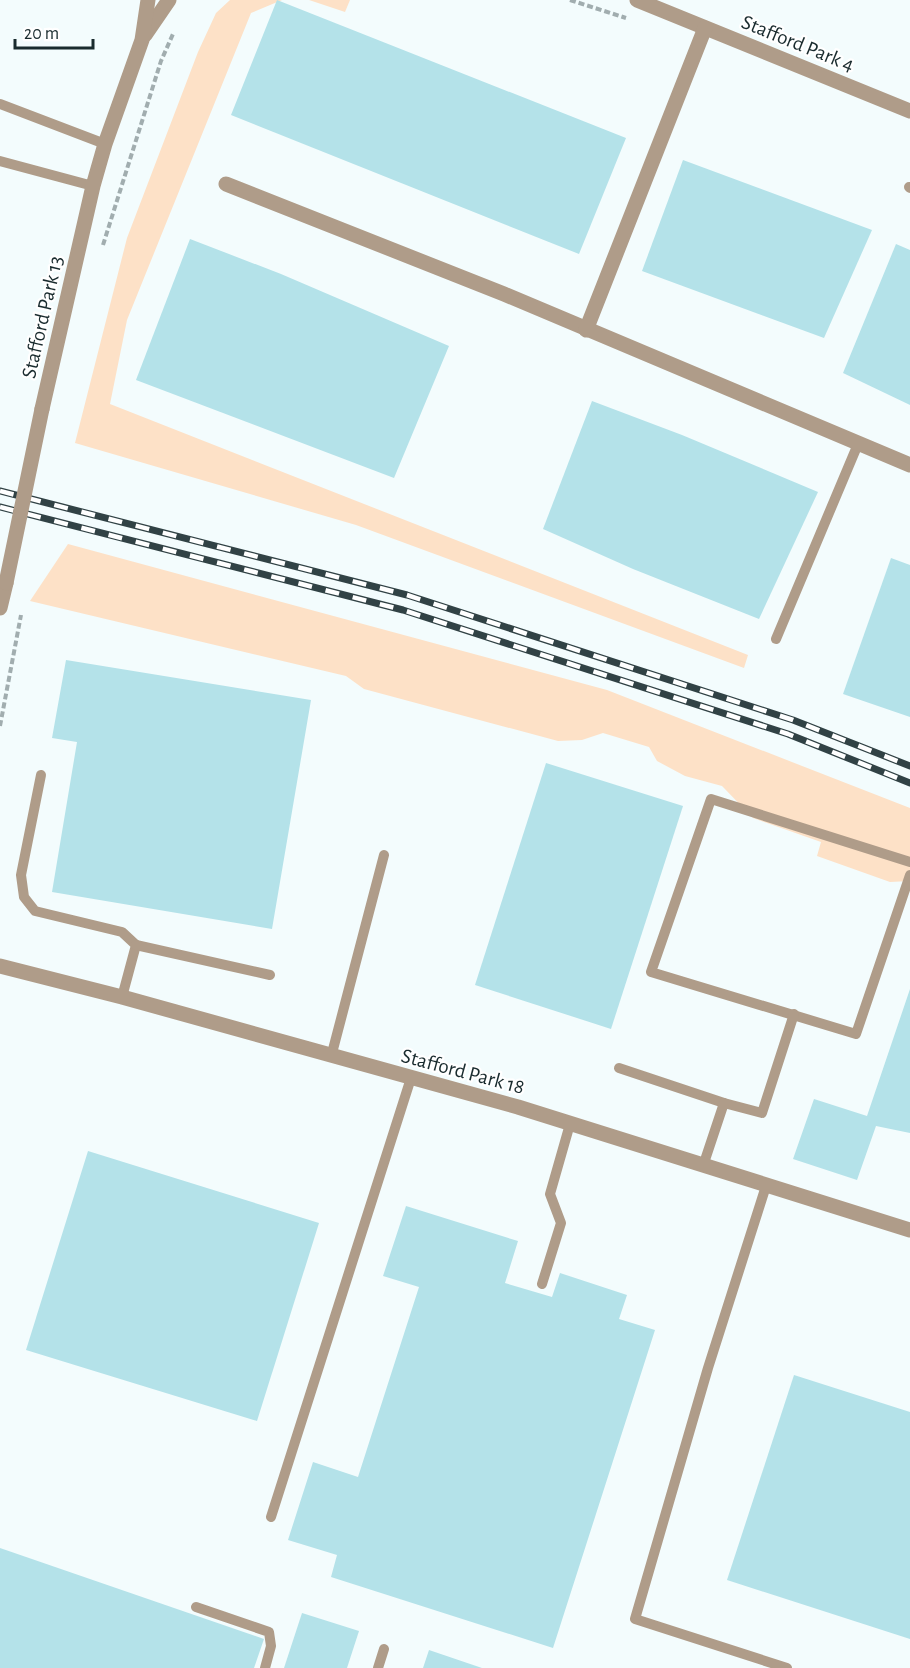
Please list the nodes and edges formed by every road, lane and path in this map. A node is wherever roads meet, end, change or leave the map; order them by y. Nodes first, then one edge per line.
1 (148, 0) edge
2 (169, 0) edge
3 (637, 0) edge
4 (705, 28) junction
5 (174, 31) dead end
6 (142, 40) junction
7 (0, 104) edge
8 (910, 111) edge
9 (105, 144) junction
10 (0, 161) edge
11 (226, 184) dead end
12 (93, 186) junction
13 (102, 250) dead end
14 (586, 330) junction
15 (858, 444) junction
16 (910, 465) edge
17 (23, 605) dead end
18 (0, 608) edge
19 (776, 639) dead end
20 (0, 726) edge
21 (41, 775) dead end
22 (384, 855) dead end
23 (910, 862) edge
24 (910, 875) edge
25 (136, 945) junction
26 (0, 966) edge
27 (270, 975) dead end
28 (122, 997) junction
29 (795, 1014) junction
30 (331, 1057) junction
31 (619, 1068) dead end
32 (411, 1078) junction
33 (724, 1103) junction
34 (570, 1124) junction
35 (703, 1166) junction
36 (766, 1186) junction
37 (910, 1230) edge
38 (542, 1284) dead end
39 (271, 1517) dead end
40 (196, 1607) dead end
41 (384, 1649) dead end
42 (265, 1668) edge
43 (378, 1668) edge
44 (787, 1668) edge

1 - 6 street, Stafford Park 13
2 - 6 street, Stafford Park 13
3 - 4 street, Stafford Park 4
4 - 8 street, Stafford Park 4
4 - 14 street
5 - 13 path
6 - 9 street, Stafford Park 13
7 - 9 lane
9 - 12 street, Stafford Park 13
10 - 12 lane
11 - 14 street
12 - 18 street, Stafford Park 13, bridge
14 - 15 street
15 - 16 street
15 - 19 lane
17 - 20 path
21 - 25 lane
22 - 30 lane
23 - 29 lane
24 - 29 lane
25 - 27 lane
25 - 28 lane
26 - 28 street, Stafford Park 18
28 - 30 street, Stafford Park 18
29 - 33 lane
30 - 32 street, Stafford Park 18
31 - 33 lane
32 - 34 street, Stafford Park 18
32 - 39 lane
33 - 35 lane
34 - 35 street, Stafford Park 18
34 - 38 lane
35 - 36 street, Stafford Park 18
36 - 37 street, Stafford Park 18
36 - 44 lane
40 - 42 lane
41 - 43 lane

